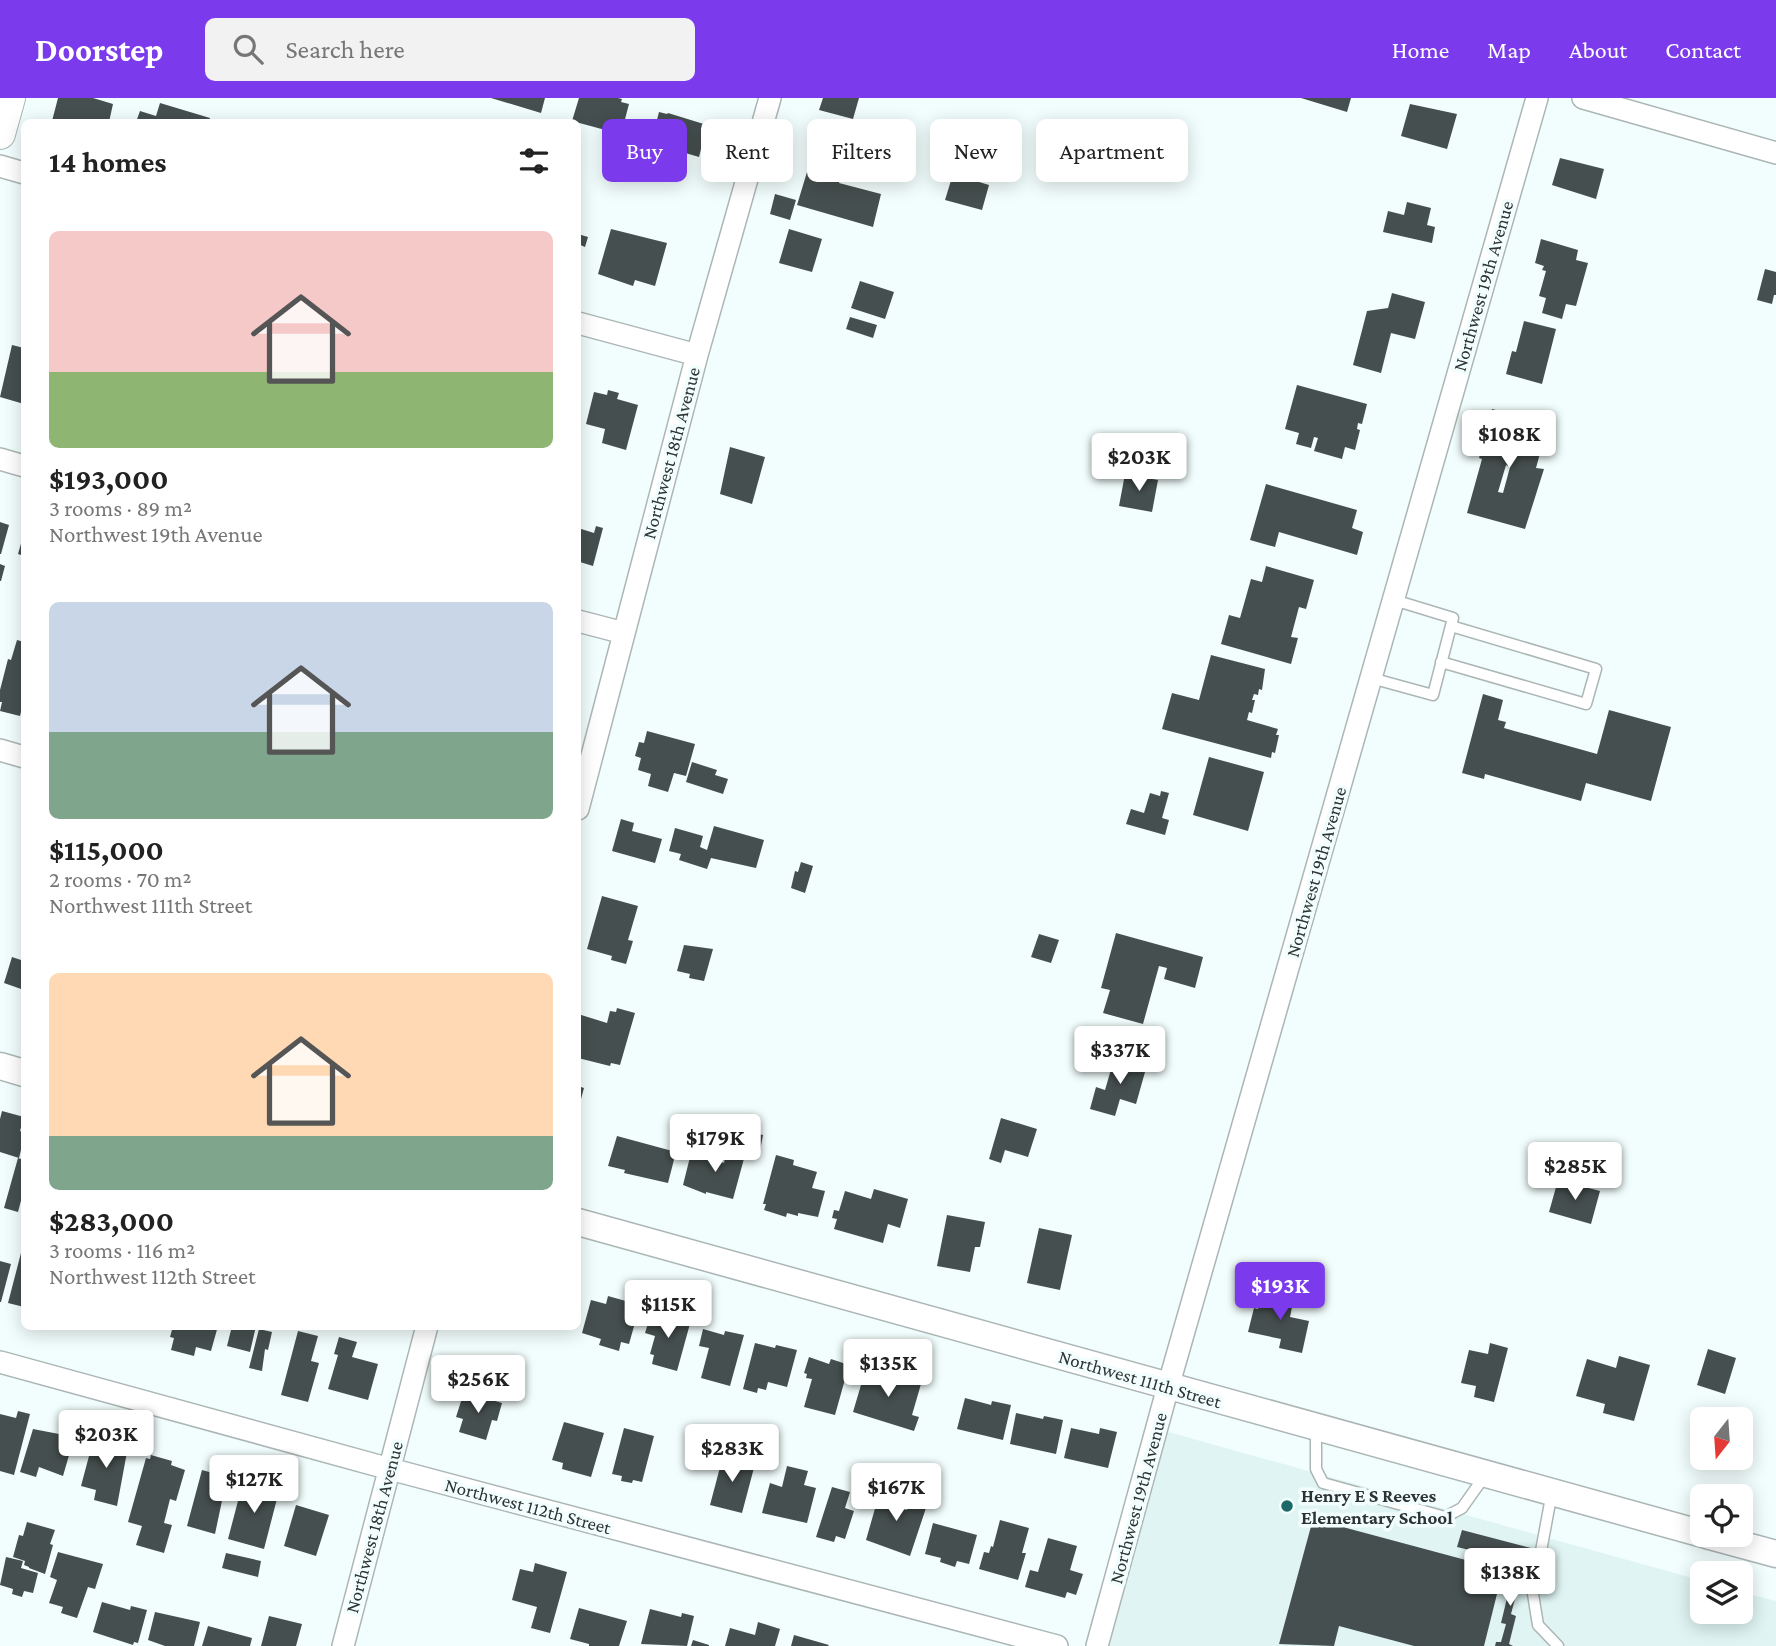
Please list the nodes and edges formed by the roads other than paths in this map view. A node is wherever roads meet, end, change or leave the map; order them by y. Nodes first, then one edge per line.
1 (10, 98) edge
2 (770, 98) edge
3 (1537, 98) edge
4 (1583, 98) edge
5 (0, 134) edge
6 (1776, 153) edge
7 (0, 166) edge
8 (21, 172) edge
9 (581, 324) edge
10 (697, 355) junction
11 (0, 459) edge
12 (21, 465) edge
13 (1394, 600) junction
14 (581, 622) edge
15 (1451, 626) junction
16 (624, 634) junction
17 (1441, 662) junction
18 (1371, 678) junction
19 (0, 750) edge
20 (21, 756) edge
21 (581, 797) edge
22 (0, 1066) edge
23 (21, 1072) edge
24 (581, 1223) edge
25 (426, 1330) edge
26 (0, 1362) edge
27 (1168, 1387) junction
28 (1316, 1427) junction
29 (390, 1469) junction
30 (1486, 1474) junction
31 (1552, 1492) junction
32 (1690, 1530) edge
33 (1753, 1546) edge
34 (1775, 1551) edge
35 (343, 1646) edge
36 (1057, 1646) edge
37 (1097, 1646) edge
38 (1558, 1646) edge

1 - 5 main road
2 - 10 street, Northwest 18th Avenue
3 - 13 street, Northwest 19th Avenue
4 - 6 street
7 - 8 street
9 - 10 street
10 - 16 street, Northwest 18th Avenue
11 - 12 street
13 - 15 lane
13 - 18 street, Northwest 19th Avenue
14 - 16 street
15 - 17 lane
15 - 17 lane
16 - 21 street, Northwest 18th Avenue
17 - 18 lane
18 - 27 street, Northwest 19th Avenue
19 - 20 street
22 - 23 street
24 - 27 street, Northwest 111th Street
25 - 29 street, Northwest 18th Avenue
26 - 29 street, Northwest 112th Street
27 - 28 street, Northwest 111th Street
27 - 37 street, Northwest 19th Avenue
28 - 30 street, Northwest 111th Street
28 - 30 lane
29 - 35 street, Northwest 18th Avenue
29 - 36 street, Northwest 112th Street
30 - 31 street, Northwest 111th Street
31 - 32 street, Northwest 111th Street
31 - 38 lane
33 - 34 street, Northwest 111th Street

